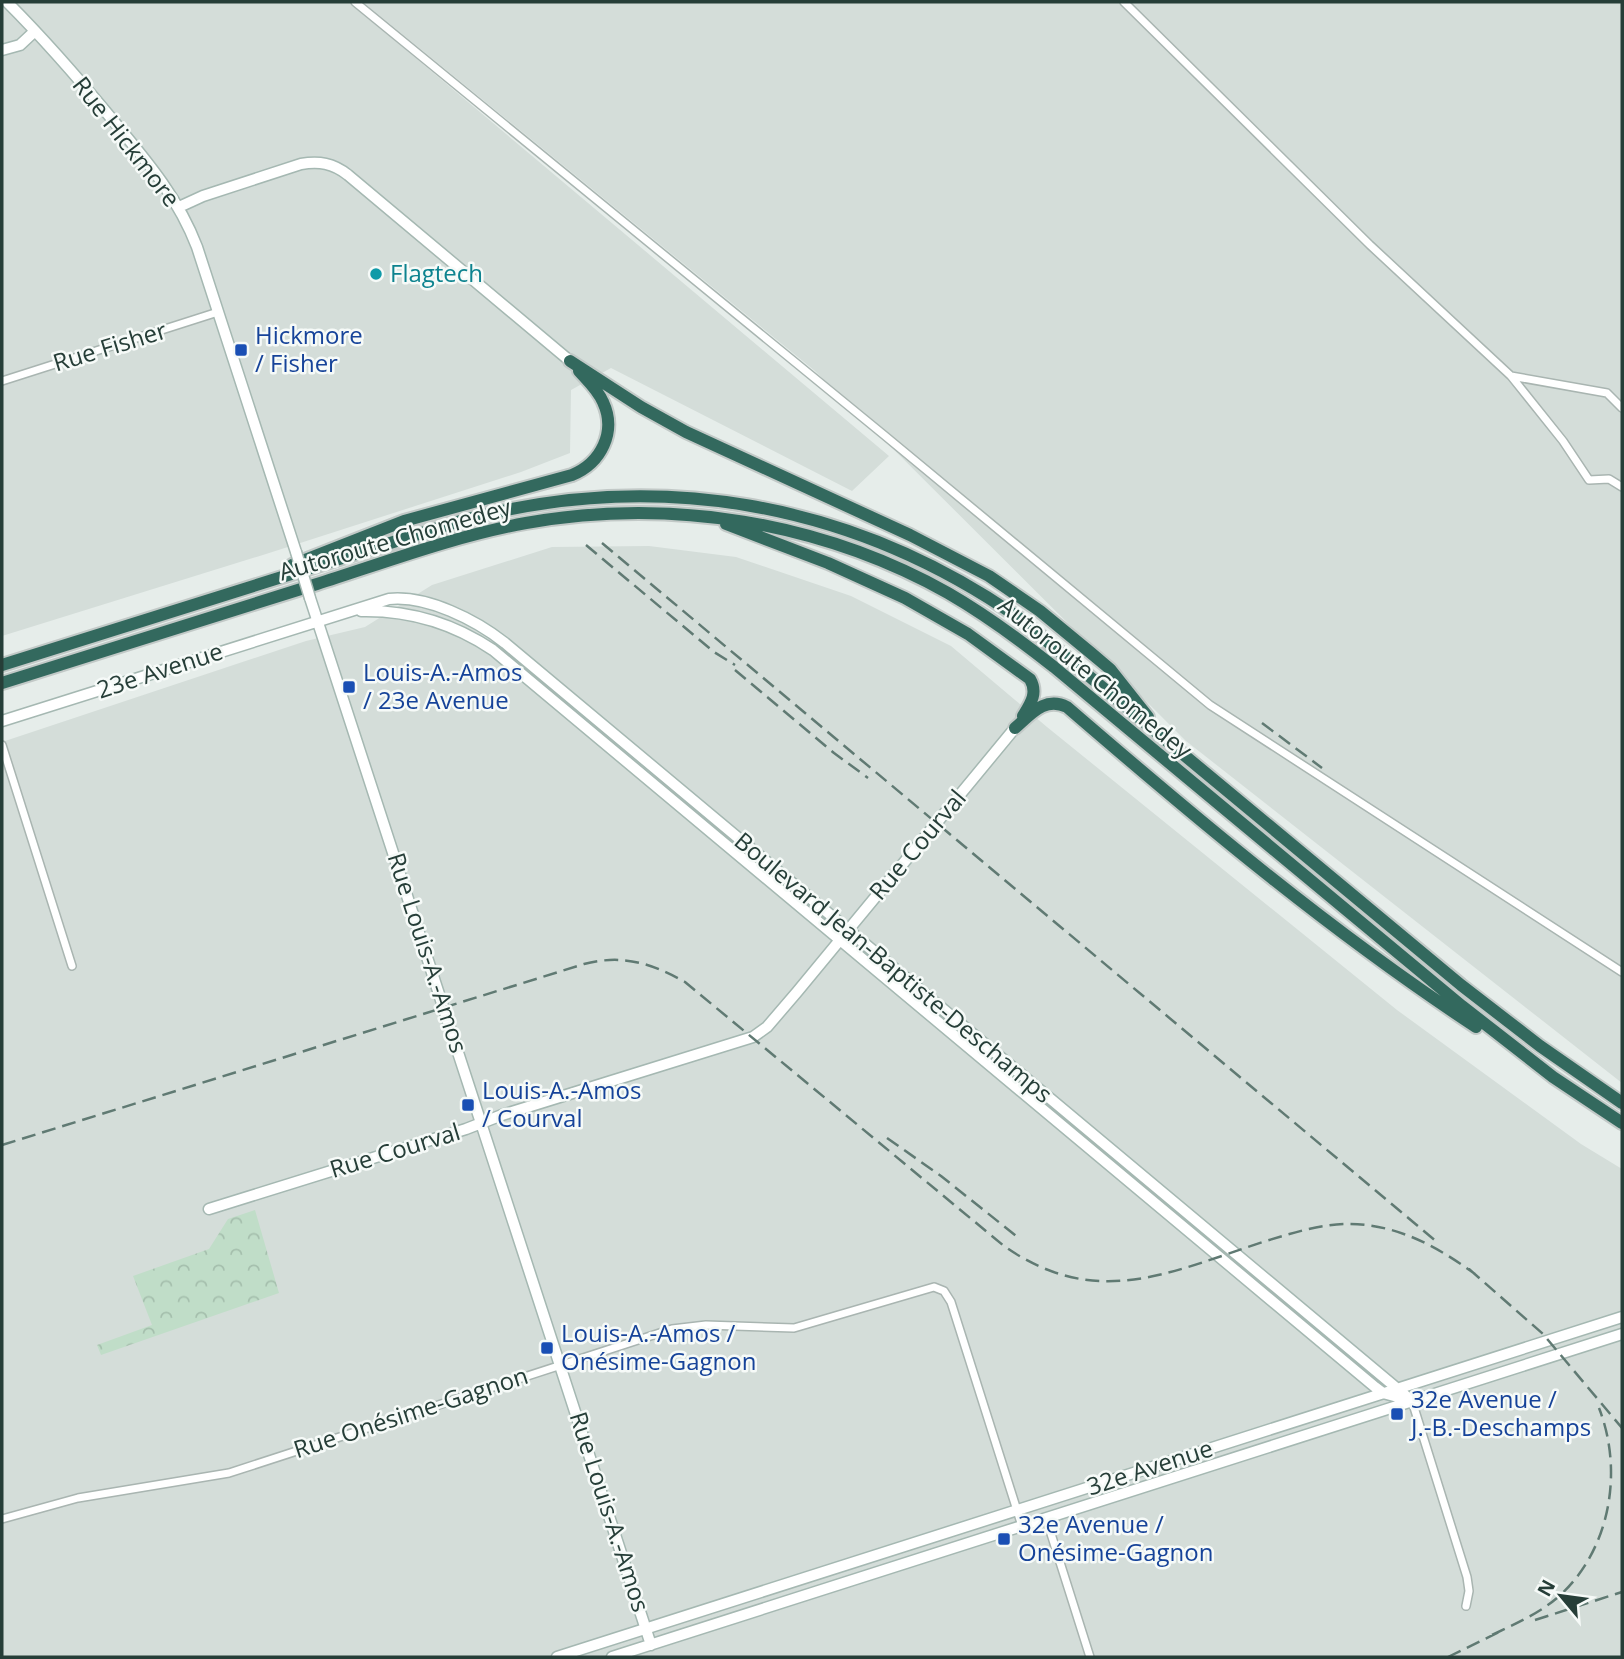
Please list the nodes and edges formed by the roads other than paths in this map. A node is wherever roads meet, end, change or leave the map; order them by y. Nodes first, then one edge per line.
1 (7, 2) edge
2 (355, 2) edge
3 (1124, 2) edge
4 (35, 31) junction
5 (2, 50) edge
6 (179, 207) junction
7 (218, 312) junction
8 (570, 360) junction
9 (1511, 376) junction
10 (2, 381) edge
11 (1622, 408) edge
12 (1622, 487) edge
13 (706, 516) junction
14 (209, 600) junction
15 (348, 612) junction
16 (318, 621) junction
17 (2, 665) edge
18 (2, 683) edge
19 (2, 721) edge
20 (1016, 728) junction
21 (1168, 741) junction
22 (2, 746) edge
23 (847, 930) junction
24 (840, 939) junction
25 (72, 966) dead end
26 (1622, 972) edge
27 (952, 1017) junction
28 (944, 1026) junction
29 (1553, 1077) junction
30 (1622, 1103) edge
31 (482, 1122) junction
32 (1622, 1124) edge
33 (209, 1209) dead end
34 (1249, 1266) junction
35 (1241, 1275) junction
36 (1622, 1317) edge
37 (1587, 1328) junction
38 (1622, 1334) edge
39 (1592, 1344) junction
40 (1515, 1351) junction
41 (561, 1364) junction
42 (1520, 1367) junction
43 (1396, 1389) junction
44 (1383, 1393) junction
45 (1412, 1401) junction
46 (1018, 1510) junction
47 (1046, 1518) junction
48 (2, 1519) edge
49 (1022, 1526) junction
50 (1466, 1606) dead end
51 (646, 1629) junction
52 (651, 1645) junction
53 (558, 1657) edge
54 (612, 1657) edge
55 (1090, 1657) edge

1 - 4 street, Rue Hickmore
2 - 26 street
3 - 9 street
4 - 5 street
4 - 6 street, Rue Hickmore
6 - 7 street, Rue Hickmore
6 - 8 street
7 - 10 street, Rue Fisher
7 - 16 street, Rue Hickmore, bridge
8 - 14 highway
8 - 21 highway
9 - 11 street
9 - 12 street
13 - 18 highway, Autoroute Chomedey
13 - 20 highway
13 - 29 highway, Autoroute Chomedey
14 - 17 highway, Autoroute Chomedey
14 - 21 highway, Autoroute Chomedey
15 - 16 street, Boulevard Jean-Baptiste-Deschamps
15 - 23 street, Boulevard Jean-Baptiste-Deschamps
15 - 24 street, Boulevard Jean-Baptiste-Deschamps
16 - 19 street, 23e Avenue
16 - 31 street, Rue Louis-A.-Amos
20 - 23 street, Rue Courval
20 - 29 highway
21 - 30 highway, Autoroute Chomedey
22 - 25 street
23 - 24 street, Rue Courval
23 - 27 street, Boulevard Jean-Baptiste-Deschamps
24 - 28 street, Boulevard Jean-Baptiste-Deschamps
24 - 31 street, Rue Courval
27 - 28 street
27 - 34 street, Boulevard Jean-Baptiste-Deschamps
28 - 35 street, Boulevard Jean-Baptiste-Deschamps
29 - 32 highway, Autoroute Chomedey
31 - 33 street, Rue Courval
31 - 41 street, Rue Louis-A.-Amos
34 - 35 street
34 - 43 street, Boulevard Jean-Baptiste-Deschamps
35 - 44 street, Boulevard Jean-Baptiste-Deschamps
36 - 37 street, 32e Avenue
37 - 39 street
37 - 40 street, 32e Avenue
38 - 39 street, 32e Avenue
39 - 42 street, 32e Avenue
40 - 42 street
40 - 43 street, 32e Avenue
41 - 46 street, Rue Onésime-Gagnon
41 - 48 street, Rue Onésime-Gagnon
41 - 51 street, Rue Louis-A.-Amos
42 - 45 street, 32e Avenue
43 - 44 street, 32e Avenue
43 - 45 street, Boulevard Jean-Baptiste-Deschamps
44 - 45 street, Boulevard Jean-Baptiste-Deschamps
44 - 46 street, 32e Avenue
45 - 47 street, 32e Avenue
45 - 50 street
46 - 49 street, Rue Onésime-Gagnon
46 - 51 street, 32e Avenue
47 - 49 street, 32e Avenue
47 - 55 street
49 - 52 street, 32e Avenue
51 - 52 street, Rue Louis-A.-Amos
51 - 53 street, 32e Avenue
52 - 54 street, 32e Avenue

